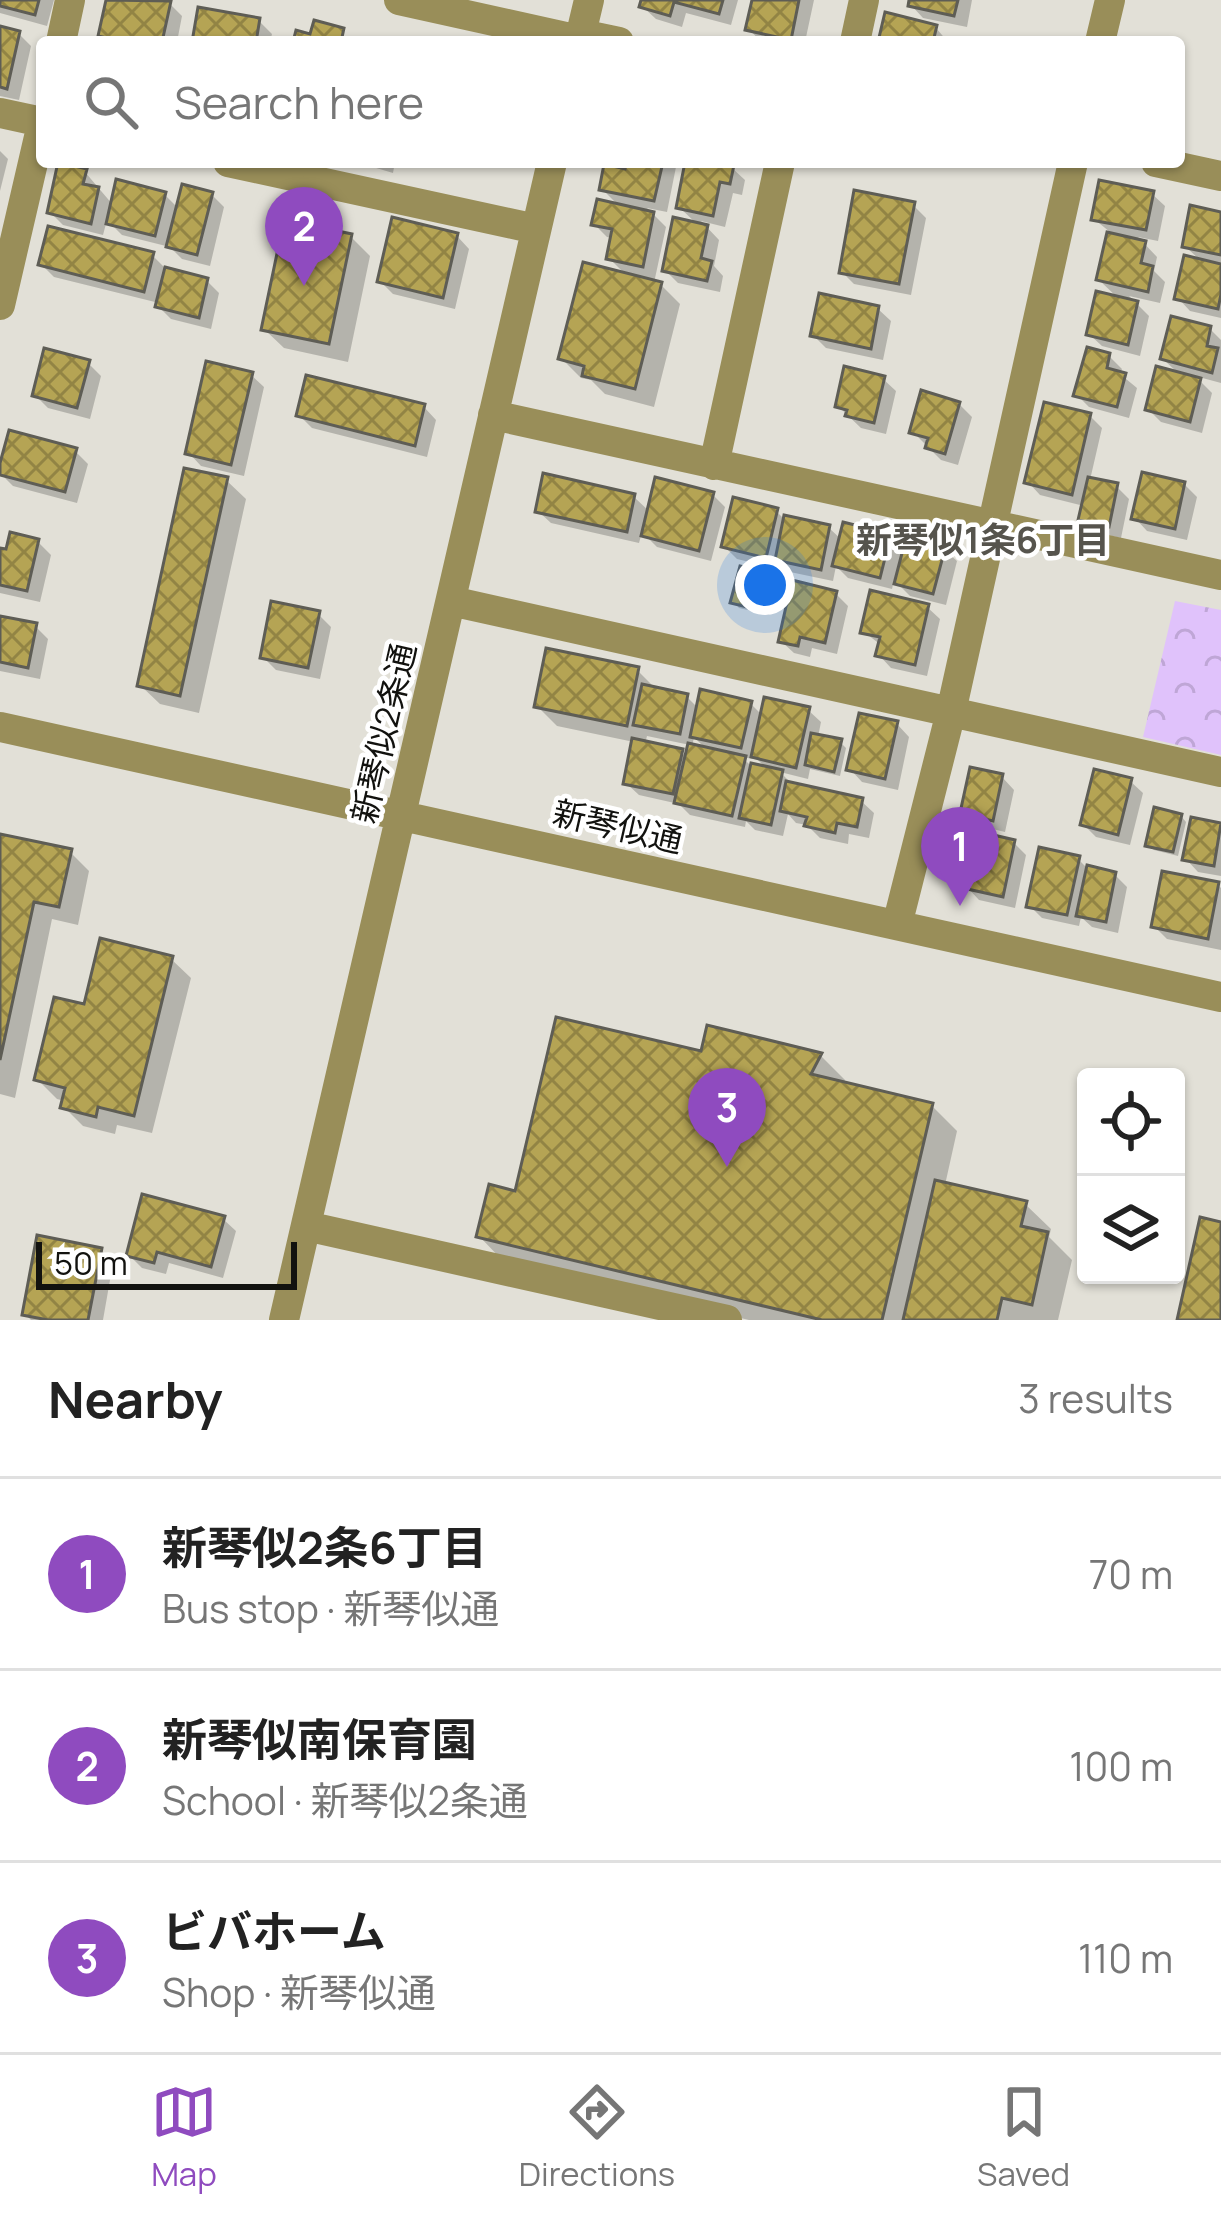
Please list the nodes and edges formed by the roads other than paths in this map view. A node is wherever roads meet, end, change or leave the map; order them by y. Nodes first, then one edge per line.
1 (70, 0) edge
2 (399, 0) edge
3 (589, 0) edge
4 (864, 0) edge
5 (1109, 0) edge
6 (62, 36) edge
7 (570, 36) edge
8 (580, 36) edge
9 (856, 36) edge
10 (1101, 36) edge
11 (0, 112) edge
12 (36, 121) edge
13 (36, 149) edge
14 (256, 168) edge
15 (550, 168) edge
16 (779, 168) edge
17 (1071, 168) edge
18 (1184, 168) edge
19 (1221, 176) edge
20 (536, 229) junction
21 (0, 305) edge
22 (493, 415) junction
23 (714, 465) junction
24 (992, 526) junction
25 (1221, 575) edge
26 (451, 601) junction
27 (951, 712) junction
28 (0, 727) edge
29 (1221, 772) edge
30 (401, 815) junction
31 (897, 925) junction
32 (1221, 997) edge
33 (306, 1226) junction
34 (284, 1320) edge
35 (728, 1320) edge

1 - 6 street
2 - 7 street
3 - 8 street
4 - 9 street
5 - 10 street
11 - 12 street
13 - 21 street
14 - 20 street
15 - 20 street, 新琴似2条通
16 - 23 street
17 - 24 street
18 - 19 street
20 - 22 street, 新琴似2条通
22 - 23 street
22 - 26 street, 新琴似2条通
23 - 24 street
24 - 25 street
24 - 27 street
26 - 27 street
26 - 30 street, 新琴似2条通
27 - 29 street
27 - 31 street
28 - 30 street, 新琴似通
30 - 31 street, 新琴似通
30 - 33 street, 新琴似2条通
31 - 32 street, 新琴似通
33 - 34 street, 新琴似2条通
33 - 35 street

